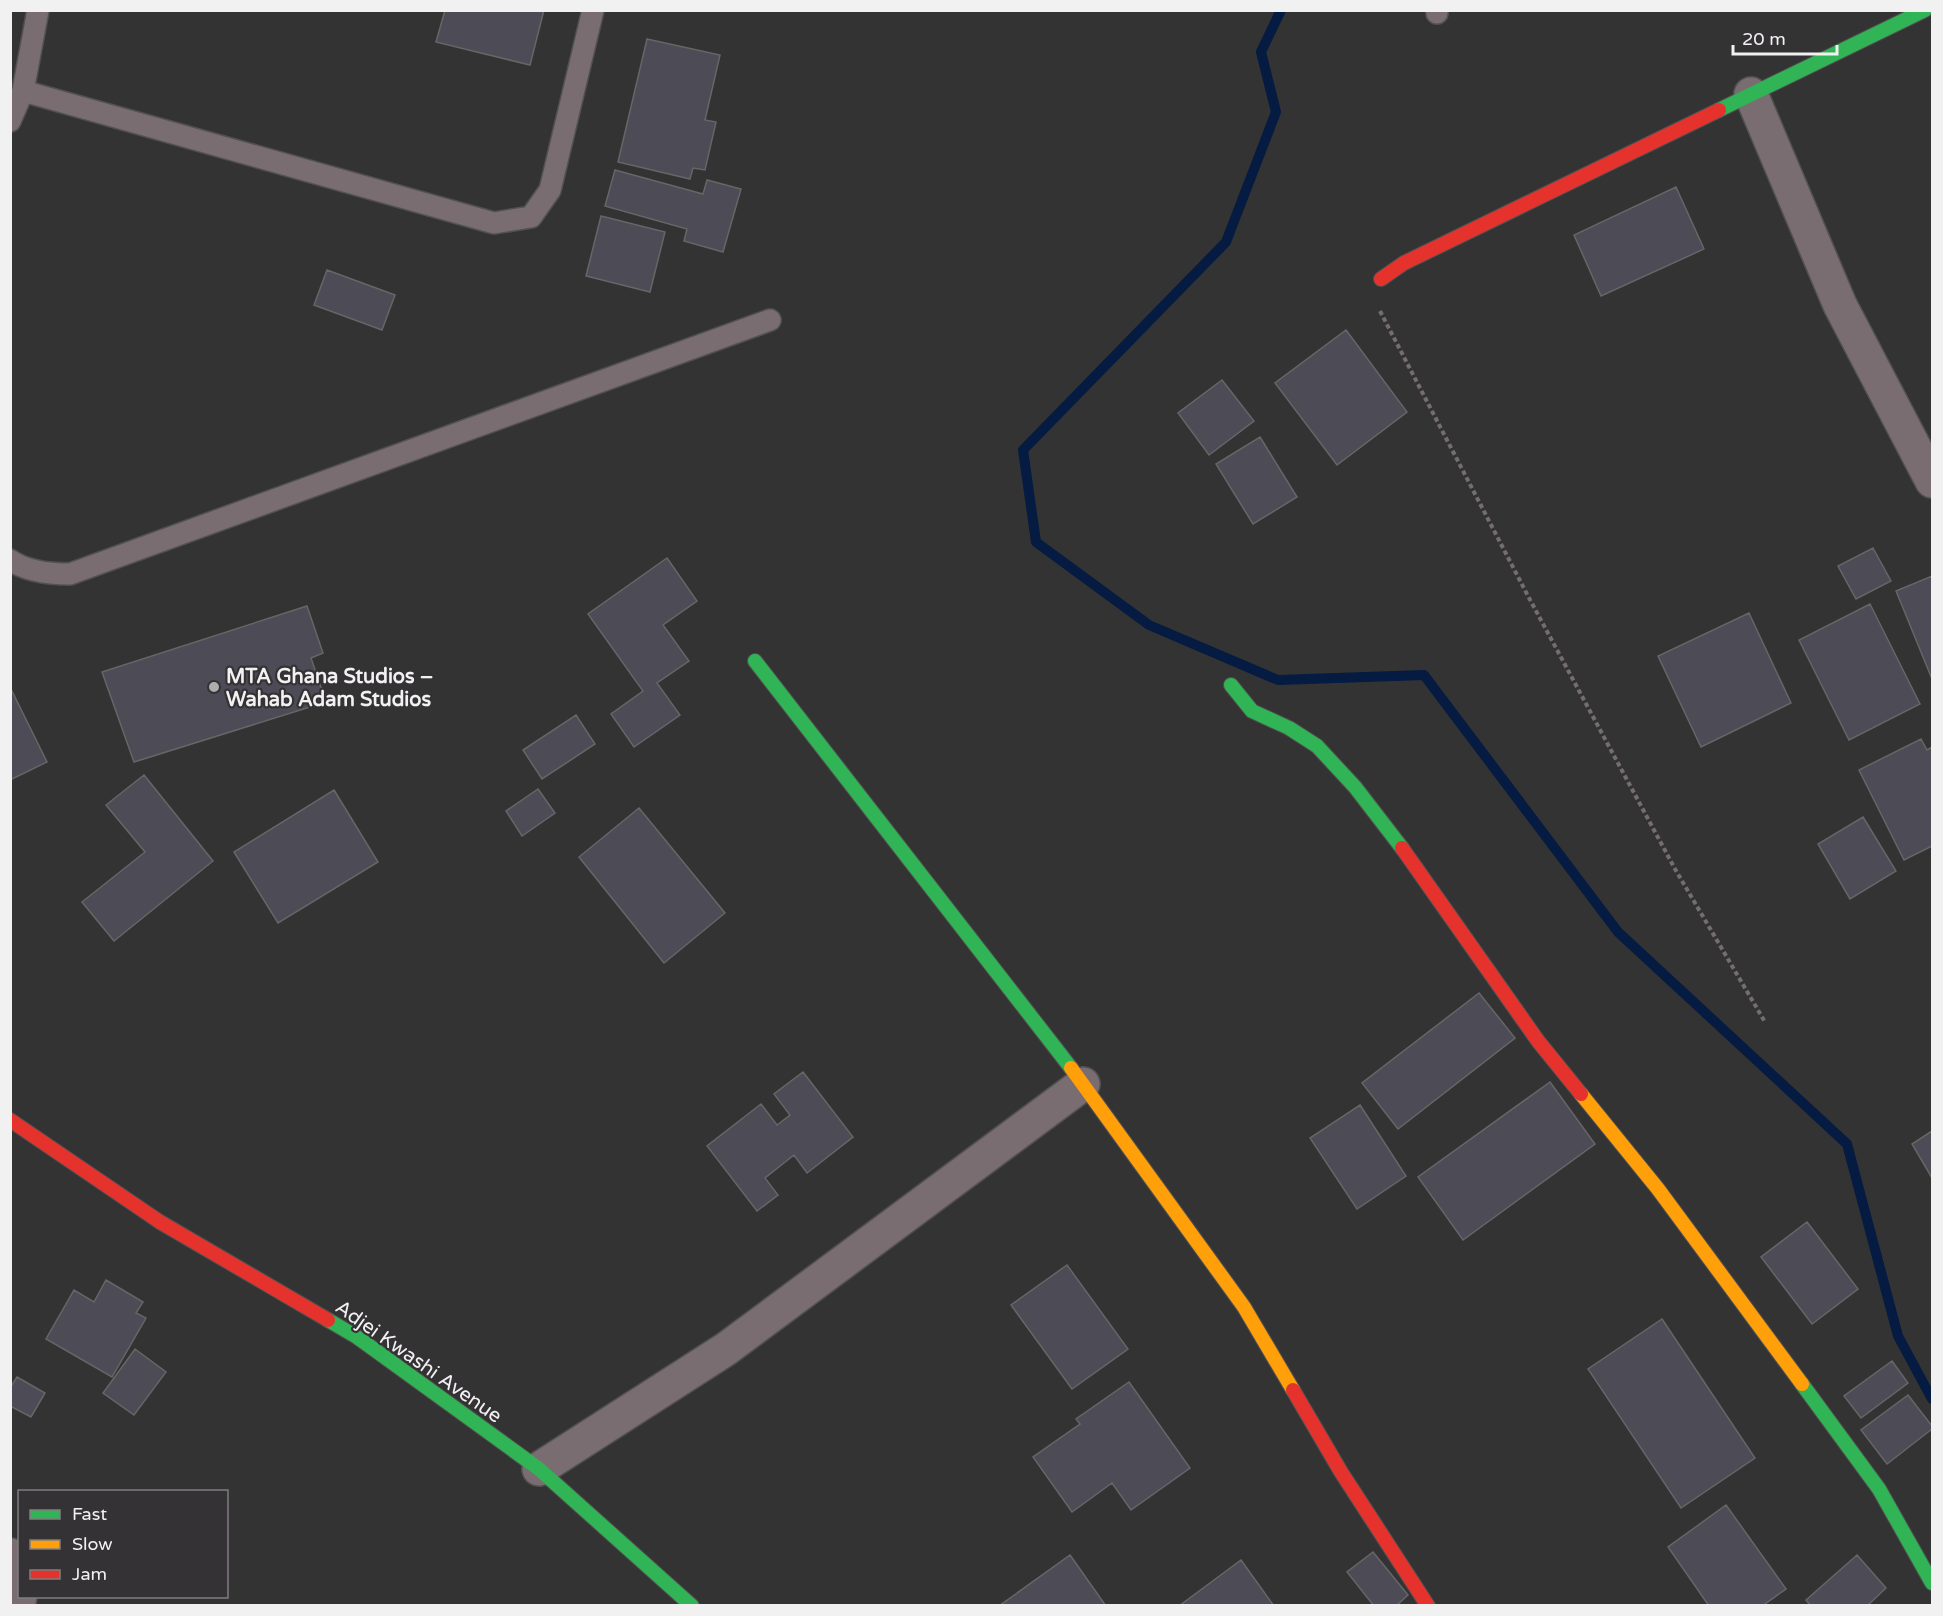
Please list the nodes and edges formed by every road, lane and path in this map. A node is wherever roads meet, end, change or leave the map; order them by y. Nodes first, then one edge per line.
1 (38, 10) edge
2 (593, 10) edge
3 (1925, 10) edge
4 (23, 91) junction
5 (1751, 94) junction
6 (10, 121) edge
7 (1381, 279) joint
8 (770, 321) dead end
9 (1932, 481) edge
10 (10, 560) edge
11 (755, 661) dead end
12 (1231, 685) dead end
13 (1766, 1022) dead end
14 (1083, 1084) junction
15 (10, 1120) edge
16 (539, 1469) junction
17 (1932, 1583) edge
18 (692, 1605) edge
19 (1428, 1605) edge

1 - 4 lane
2 - 4 lane
3 - 5 street
4 - 6 lane
5 - 7 street
5 - 9 street
7 - 13 path
8 - 10 lane
11 - 14 street
12 - 17 street
14 - 16 street
14 - 19 street
15 - 16 street, Adjei Kwashi Avenue
16 - 18 street, Adjei Kwashi Avenue

